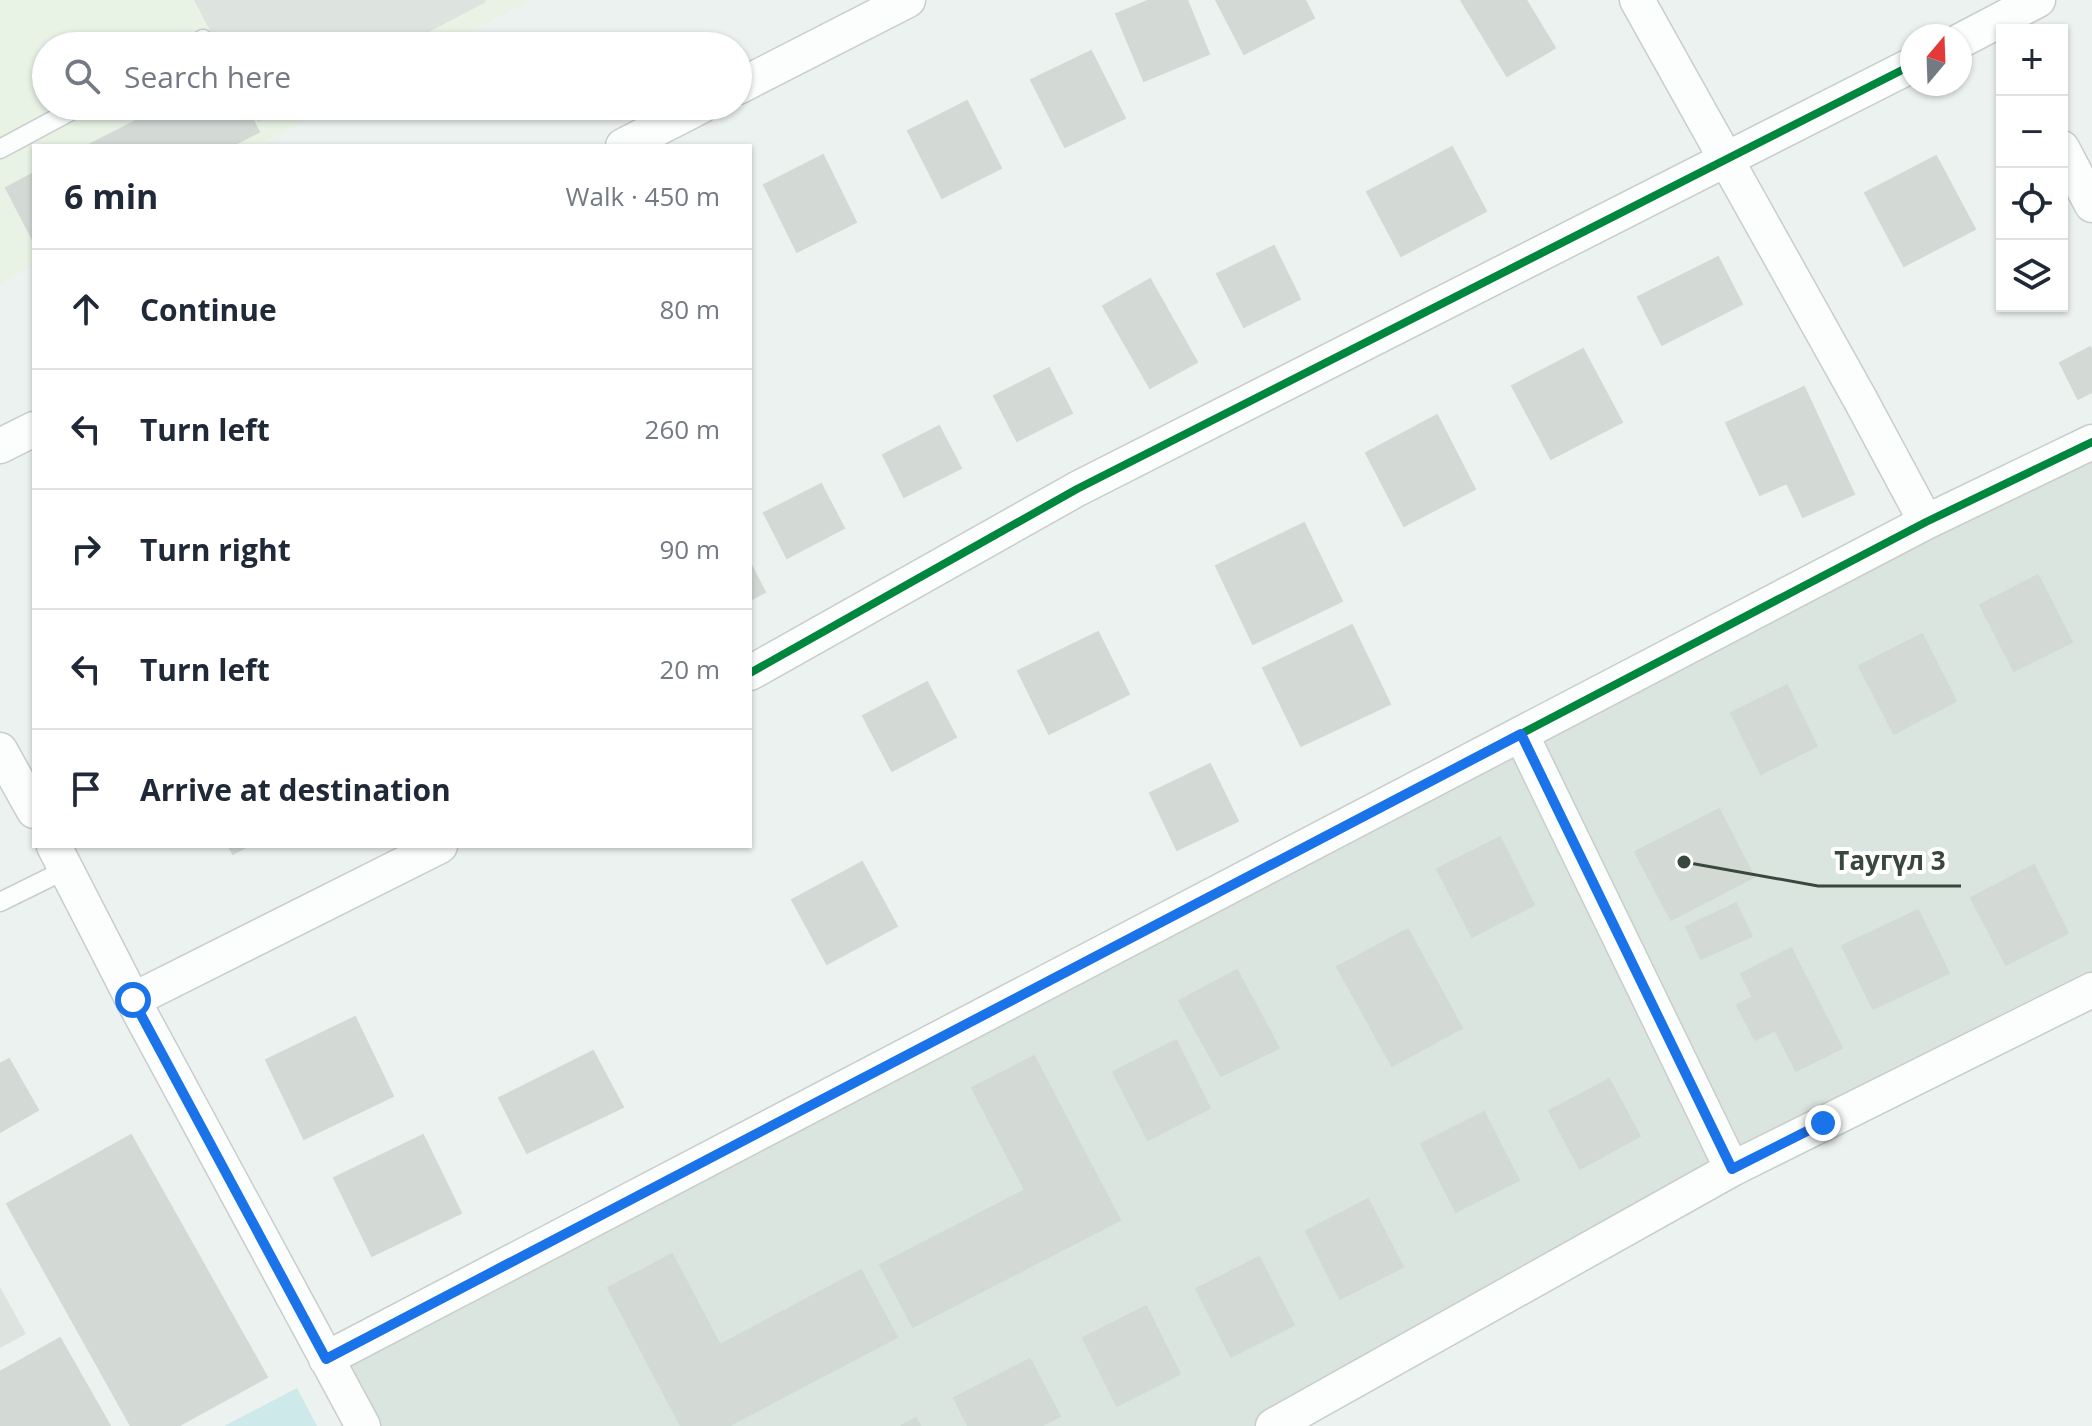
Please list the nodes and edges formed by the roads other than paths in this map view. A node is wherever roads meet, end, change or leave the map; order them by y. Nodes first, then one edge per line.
1 (908, 0) edge
2 (1637, 0) edge
3 (2038, 0) edge
4 (2005, 24) edge
5 (1996, 29) edge
6 (1972, 37) edge
7 (1900, 71) edge
8 (752, 80) edge
9 (54, 120) edge
10 (674, 120) edge
11 (627, 144) edge
12 (0, 149) edge
13 (2068, 159) edge
14 (1727, 160) junction
15 (2092, 205) edge
16 (32, 430) edge
17 (2092, 442) edge
18 (0, 446) edge
19 (1926, 522) junction
20 (752, 672) edge
21 (1521, 734) junction
22 (0, 750) edge
23 (32, 807) edge
24 (436, 848) edge
25 (60, 858) edge
26 (0, 902) edge
27 (2092, 990) edge
28 (133, 1000) junction
29 (1732, 1169) junction
30 (326, 1359) junction
31 (363, 1426) edge
32 (1273, 1426) edge

1 - 8 street
2 - 14 street
3 - 4 street
5 - 6 street
7 - 14 street
9 - 12 lane
10 - 11 street
13 - 15 street
14 - 19 street
14 - 20 street
16 - 18 street
17 - 19 street
19 - 21 street
21 - 29 street
21 - 30 street
22 - 23 street
24 - 28 street
25 - 26 lane
25 - 28 street
27 - 29 street
28 - 30 street
29 - 32 street
30 - 31 street

